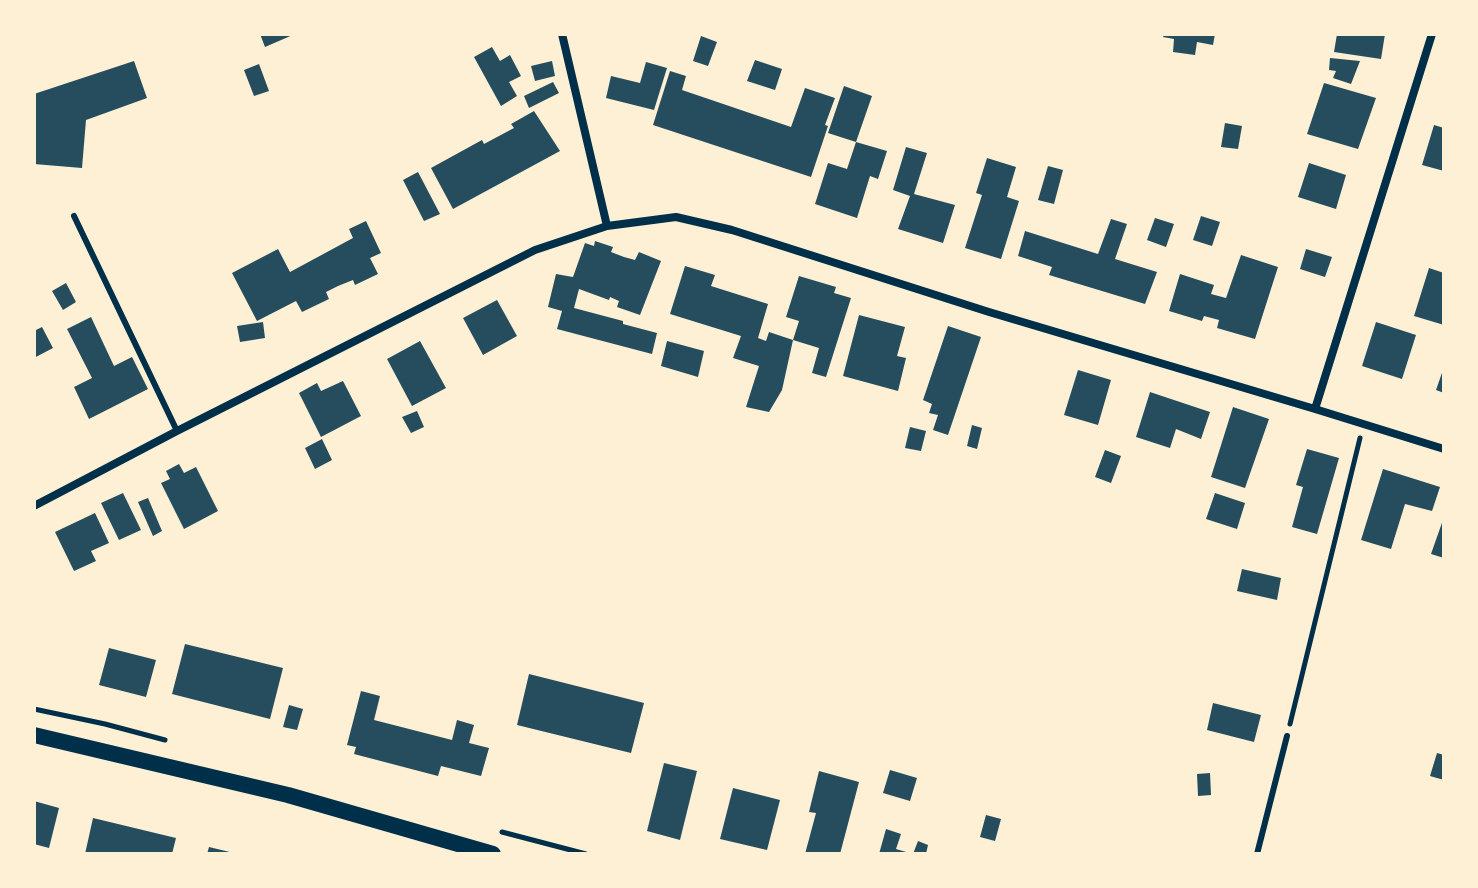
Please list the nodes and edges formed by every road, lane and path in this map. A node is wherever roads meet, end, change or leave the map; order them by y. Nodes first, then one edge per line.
1 (562, 34) edge
2 (1432, 34) edge
3 (74, 216) dead end
4 (607, 226) junction
5 (1315, 409) junction
6 (1363, 425) junction
7 (177, 431) junction
8 (1444, 449) edge
9 (34, 506) edge
10 (34, 735) edge
11 (1287, 736) joint
12 (451, 848) edge
13 (493, 854) edge
14 (1257, 854) edge

1 - 4 street
2 - 5 street
3 - 7 lane
4 - 5 street
4 - 7 street
5 - 6 street
6 - 8 street
6 - 11 path
7 - 9 street
10 - 12 main road
11 - 14 lane
12 - 13 main road

